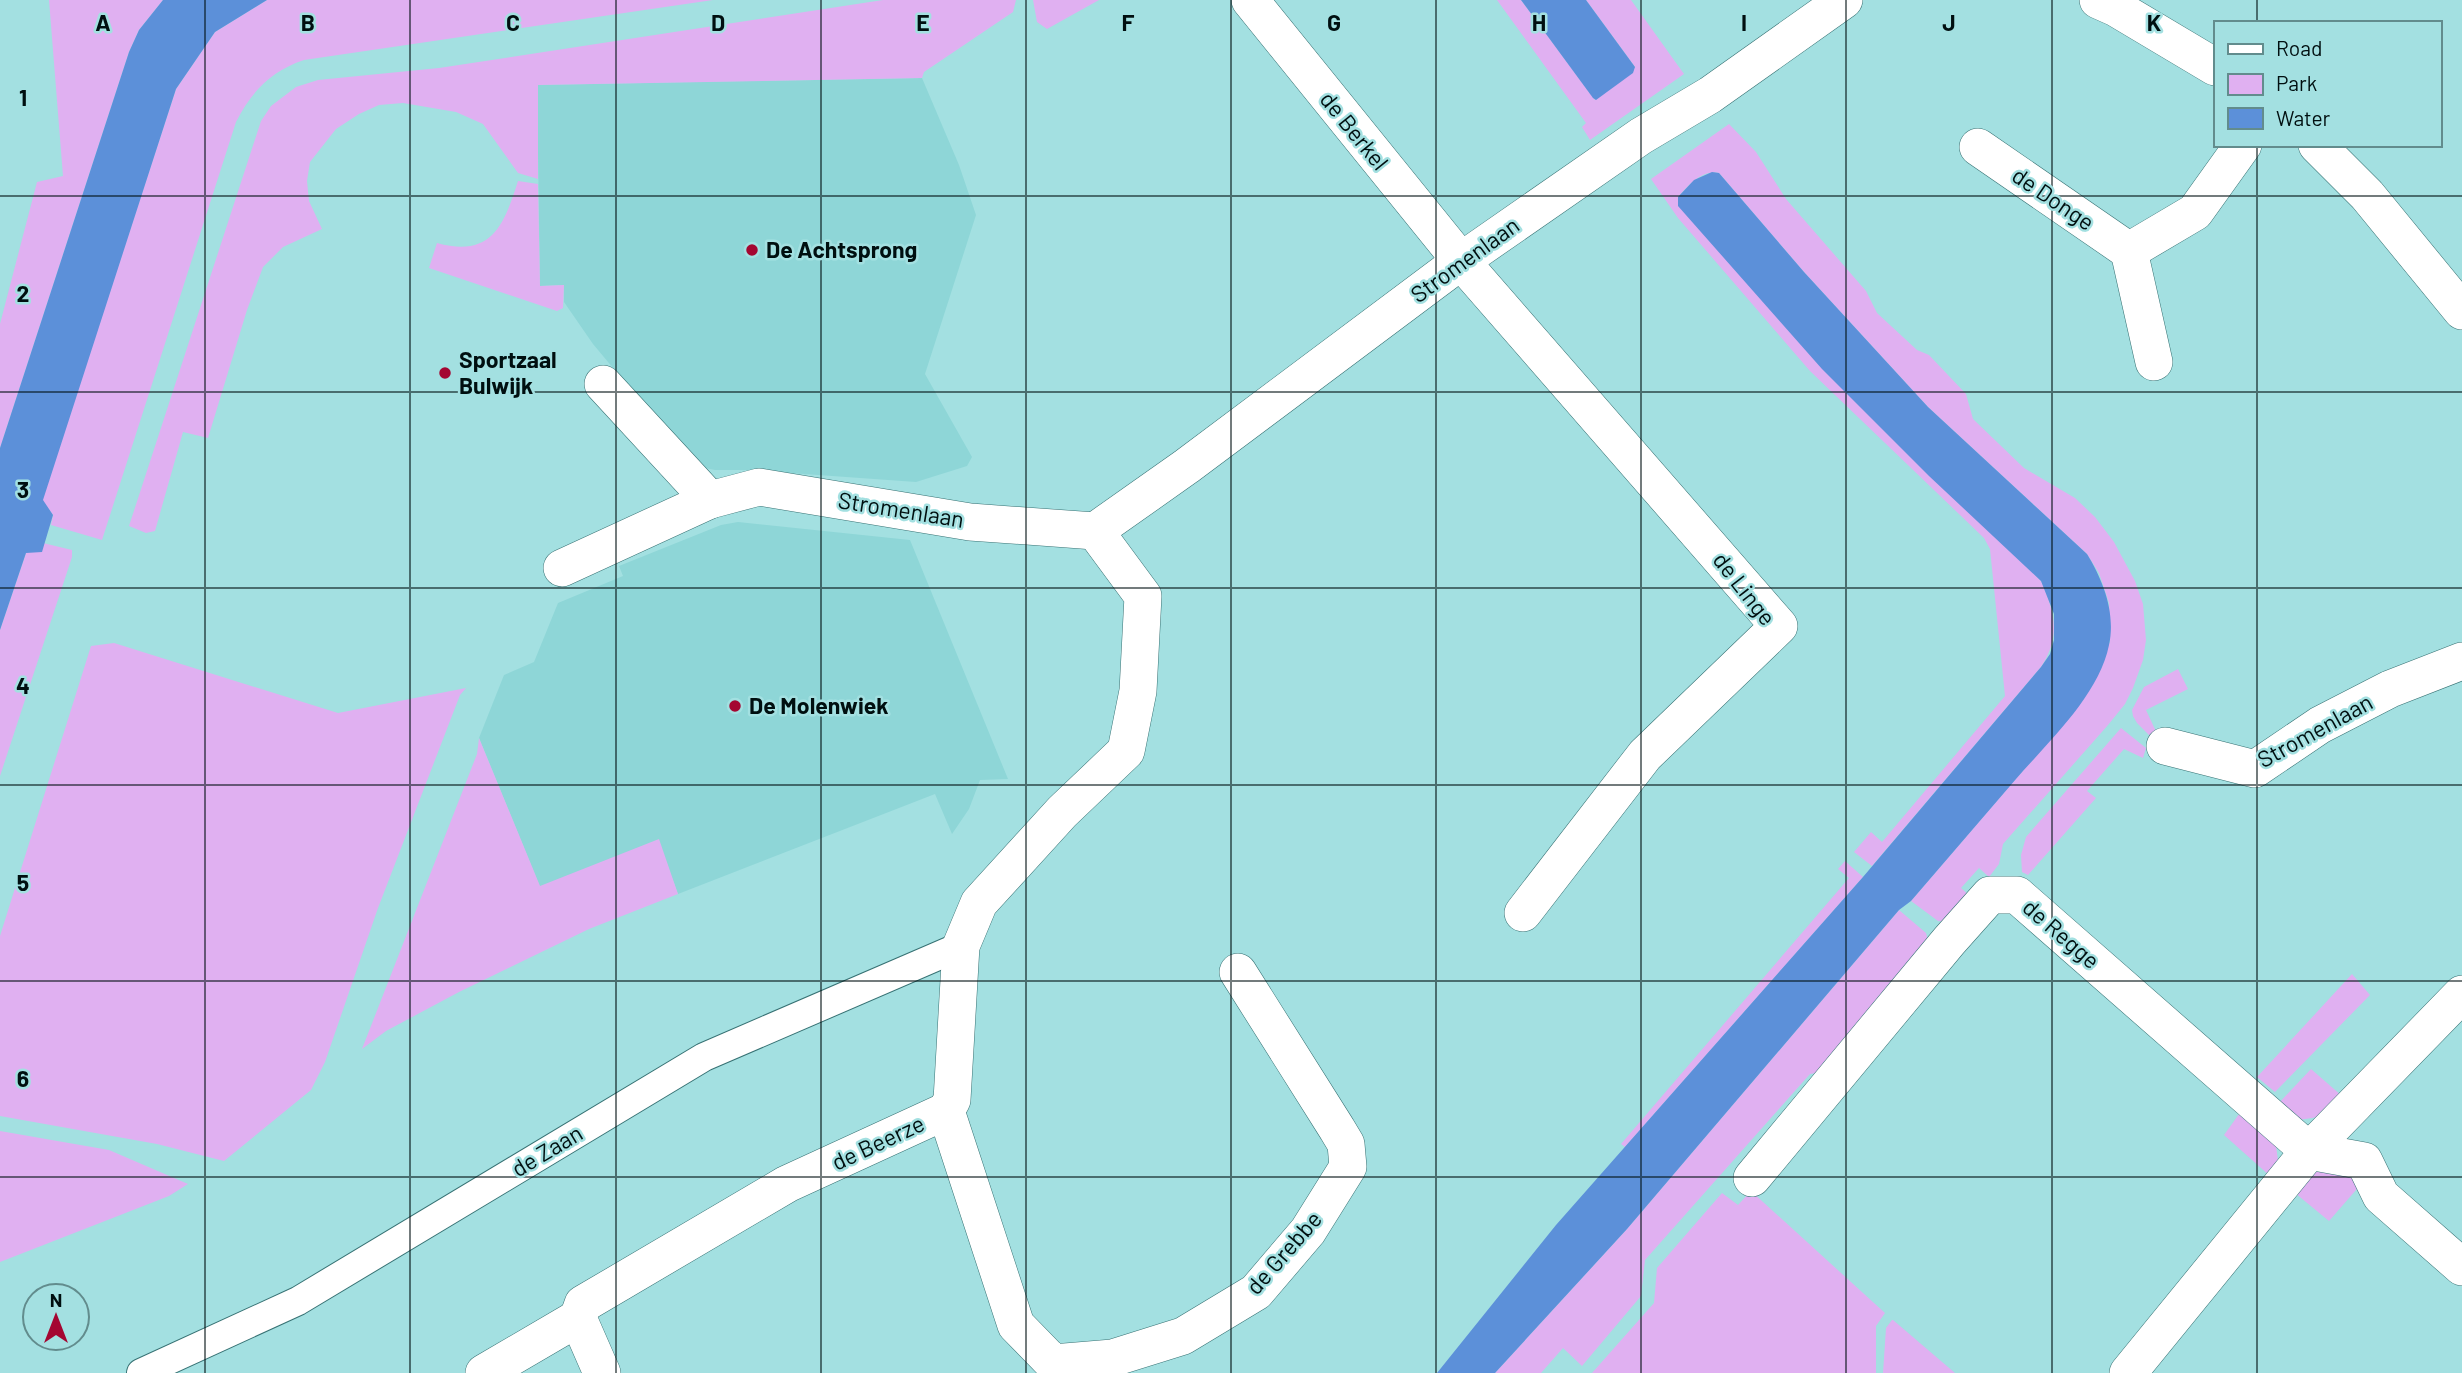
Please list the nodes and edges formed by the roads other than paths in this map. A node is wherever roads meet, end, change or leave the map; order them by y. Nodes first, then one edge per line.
1 (1250, 0) edge
2 (1844, 0) edge
3 (2098, 0) edge
4 (2214, 66) edge
5 (1978, 147) dead end
6 (2242, 147) edge
7 (2319, 147) edge
8 (2129, 251) junction
9 (1461, 261) junction
10 (2462, 311) edge
11 (2154, 362) dead end
12 (603, 384) dead end
13 (710, 500) junction
14 (1095, 531) junction
15 (562, 568) dead end
16 (2462, 661) edge
17 (2165, 746) dead end
18 (1523, 913) dead end
19 (961, 946) junction
20 (1238, 972) dead end
21 (2462, 994) edge
22 (946, 1111) junction
23 (2309, 1151) junction
24 (1752, 1178) dead end
25 (2462, 1267) edge
26 (578, 1318) junction
27 (141, 1373) edge
28 (484, 1373) edge
29 (603, 1373) edge
30 (2128, 1373) edge

1 - 9 street, de Berkel
2 - 9 street, Stromenlaan
3 - 4 street
5 - 8 street, de Donge
6 - 8 street
7 - 10 street
8 - 11 street
9 - 14 street, Stromenlaan
9 - 18 street, de Linge
12 - 13 street
13 - 14 street, Stromenlaan
13 - 15 street, Stromenlaan
14 - 19 street, de Beerze
16 - 17 street, Stromenlaan
19 - 22 street, de Beerze
19 - 27 street, de Zaan
20 - 22 street, de Grebbe
21 - 23 street
22 - 26 street, de Beerze
23 - 24 street, de Regge
23 - 25 street
23 - 30 street
26 - 28 street, de Beerze
26 - 29 street

